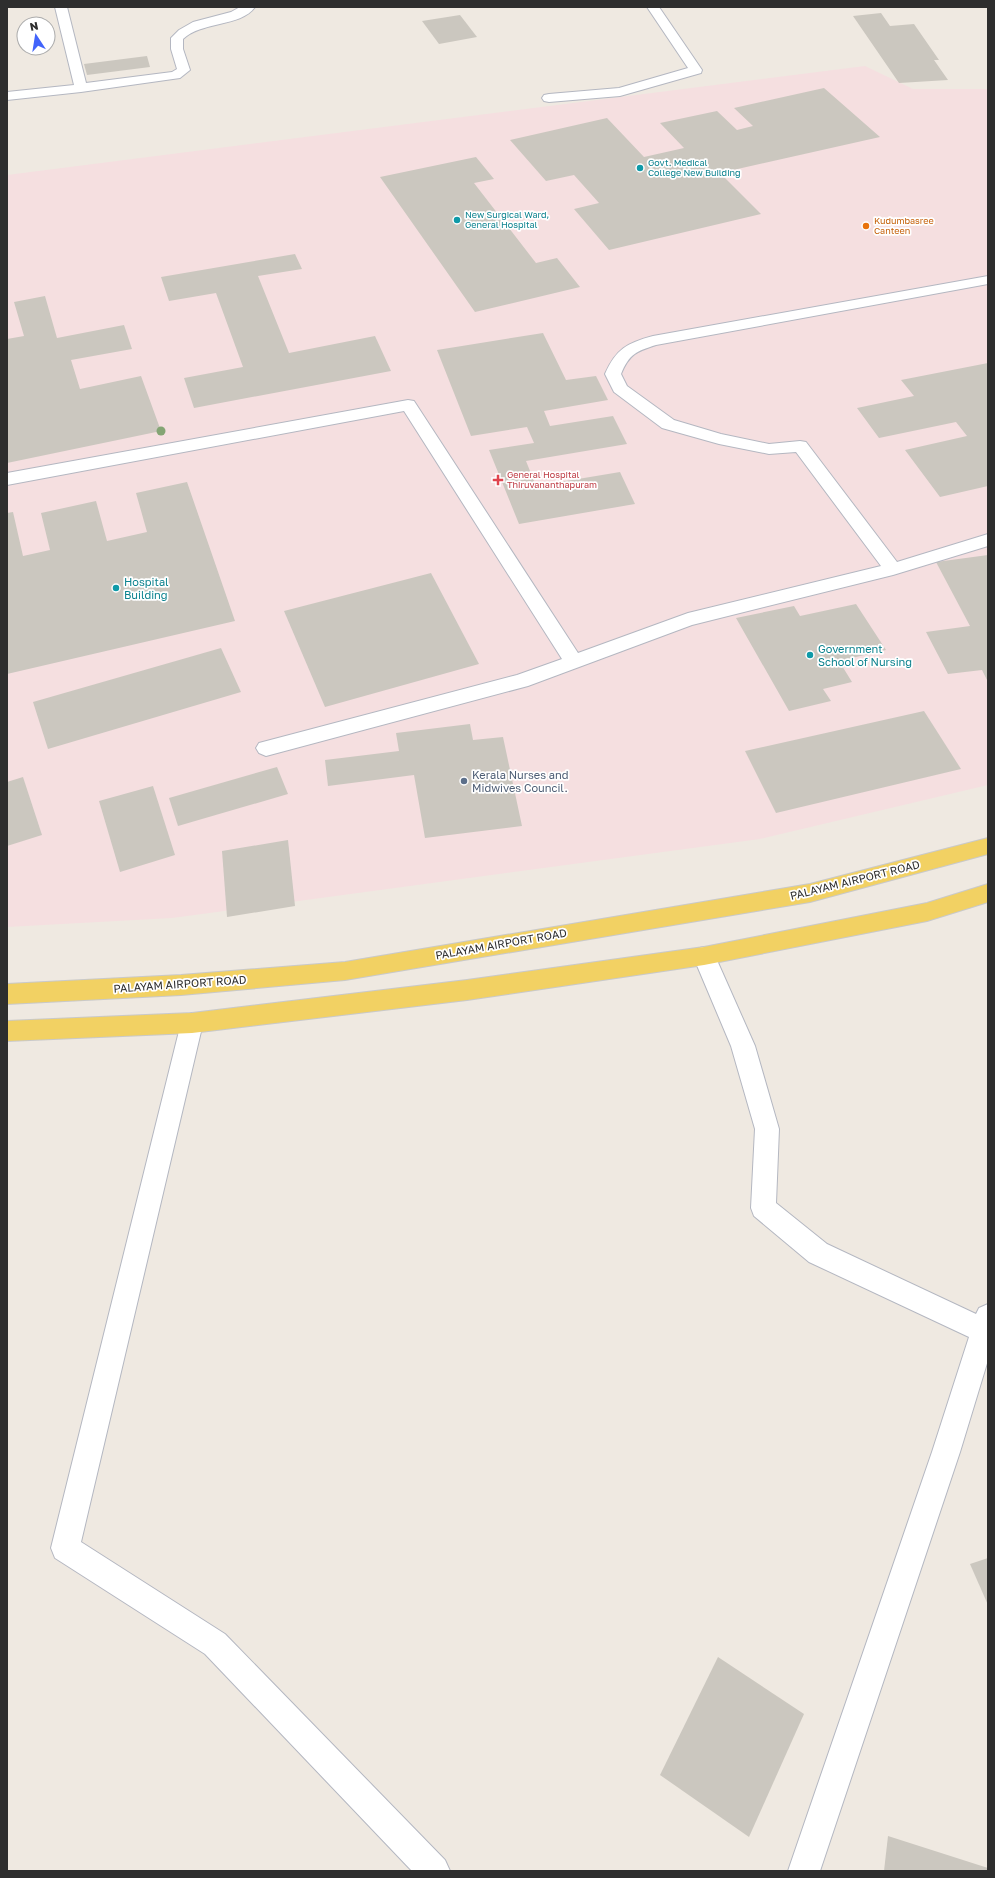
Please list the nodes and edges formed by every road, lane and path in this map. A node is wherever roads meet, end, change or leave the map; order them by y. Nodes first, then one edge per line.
1 (62, 7) edge
2 (249, 7) edge
3 (653, 7) edge
4 (81, 88) junction
5 (7, 96) edge
6 (548, 98) dead end
7 (988, 280) edge
8 (7, 479) edge
9 (988, 540) edge
10 (893, 569) junction
11 (574, 662) junction
12 (266, 748) dead end
13 (988, 846) edge
14 (987, 895) edge
15 (704, 956) junction
16 (7, 994) edge
17 (192, 1024) junction
18 (7, 1031) edge
19 (986, 1324) edge
20 (434, 1871) edge
21 (804, 1871) edge

1 - 4 street
2 - 4 street
3 - 6 street
4 - 5 street
7 - 10 street
8 - 11 street
9 - 10 street
10 - 11 street
11 - 12 street
13 - 16 main road, PALAYAM AIRPORT ROAD
14 - 15 main road
15 - 17 main road
15 - 19 street
17 - 18 main road
17 - 20 street
19 - 21 street

